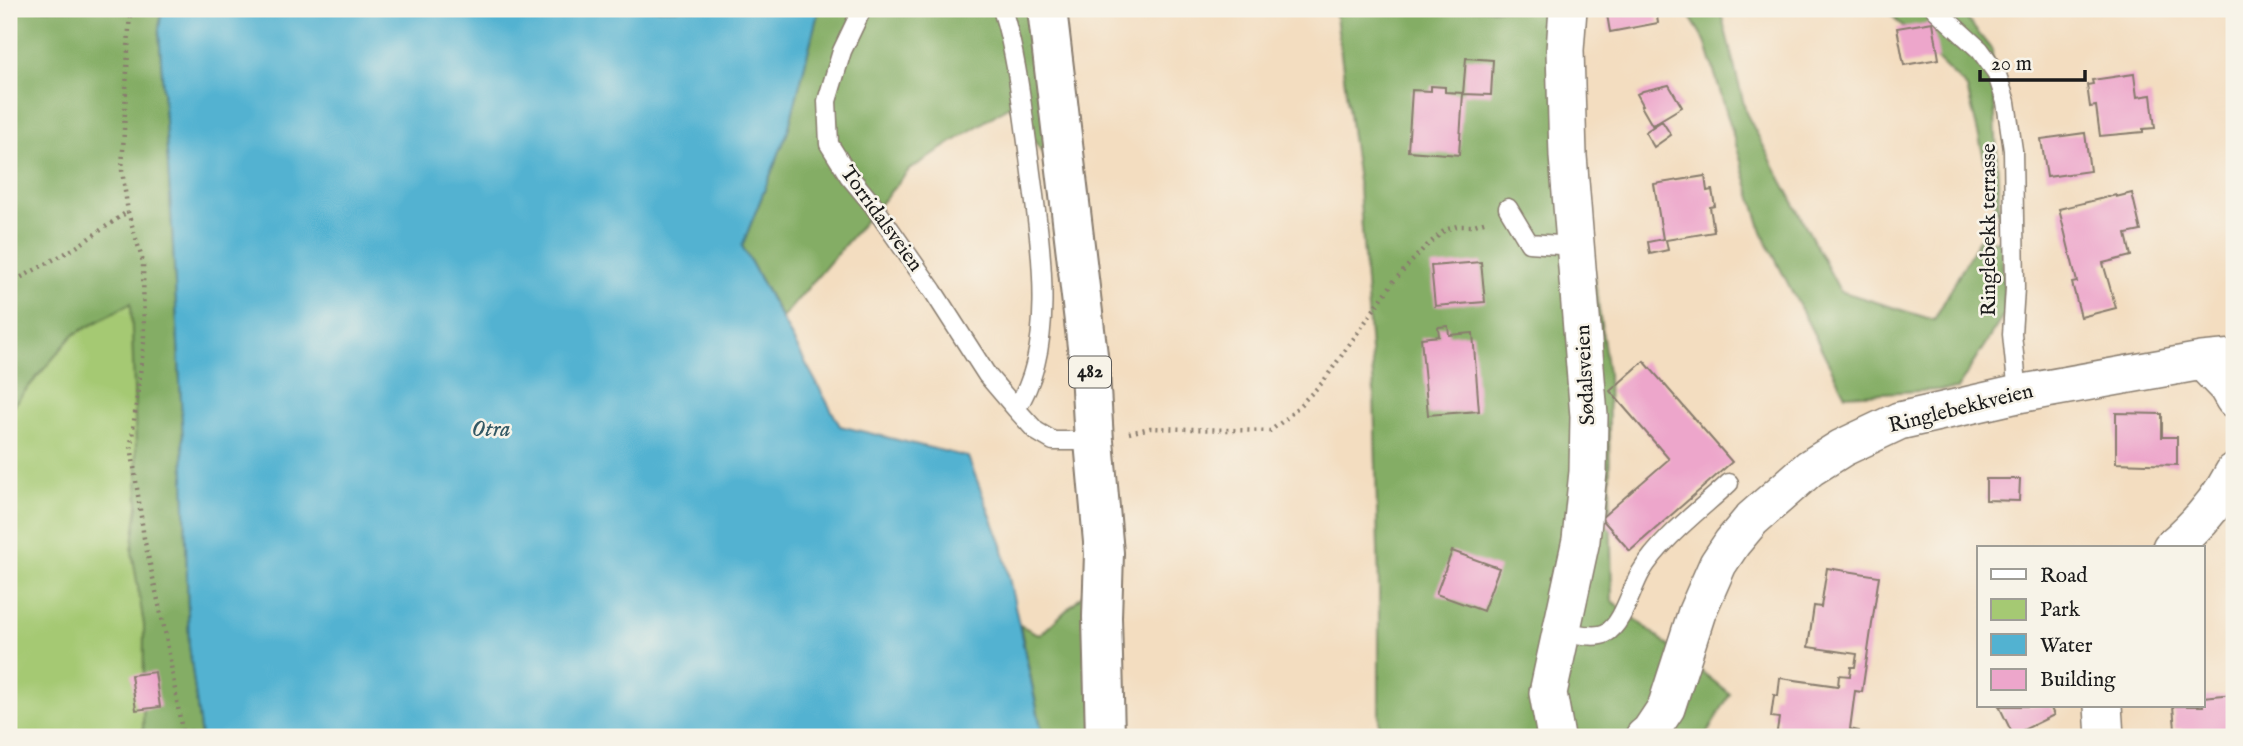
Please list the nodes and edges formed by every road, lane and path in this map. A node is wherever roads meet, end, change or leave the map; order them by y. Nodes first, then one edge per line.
1 (130, 9) edge
2 (862, 9) edge
3 (1002, 9) edge
4 (1047, 9) edge
5 (1568, 9) edge
6 (1935, 9) edge
7 (1508, 208) joint
8 (128, 212) junction
9 (1574, 246) junction
10 (9, 284) edge
11 (2218, 360) edge
12 (2018, 394) junction
13 (2234, 399) edge
14 (1016, 409) junction
15 (1094, 441) junction
16 (2234, 472) edge
17 (1729, 483) dead end
18 (2173, 546) edge
19 (1563, 632) junction
20 (2103, 708) edge
21 (183, 737) edge
22 (1105, 737) edge
23 (1556, 737) edge
24 (1644, 737) edge
25 (2105, 737) edge

1 - 8 path
2 - 14 lane, Torridalsveien
3 - 14 lane
4 - 15 main road, 482
5 - 9 street, Sødalsveien
6 - 12 lane, Ringlebekk terrasse
7 - 9 lane
7 - 15 path
8 - 10 path
8 - 21 path
9 - 19 street, Sødalsveien
11 - 12 street, Ringlebekkveien
11 - 13 street
12 - 24 street, Ringlebekkveien
14 - 15 lane, Torridalsveien
15 - 22 main road, 482
16 - 18 street
17 - 19 lane
19 - 23 street, Sødalsveien
20 - 25 street

